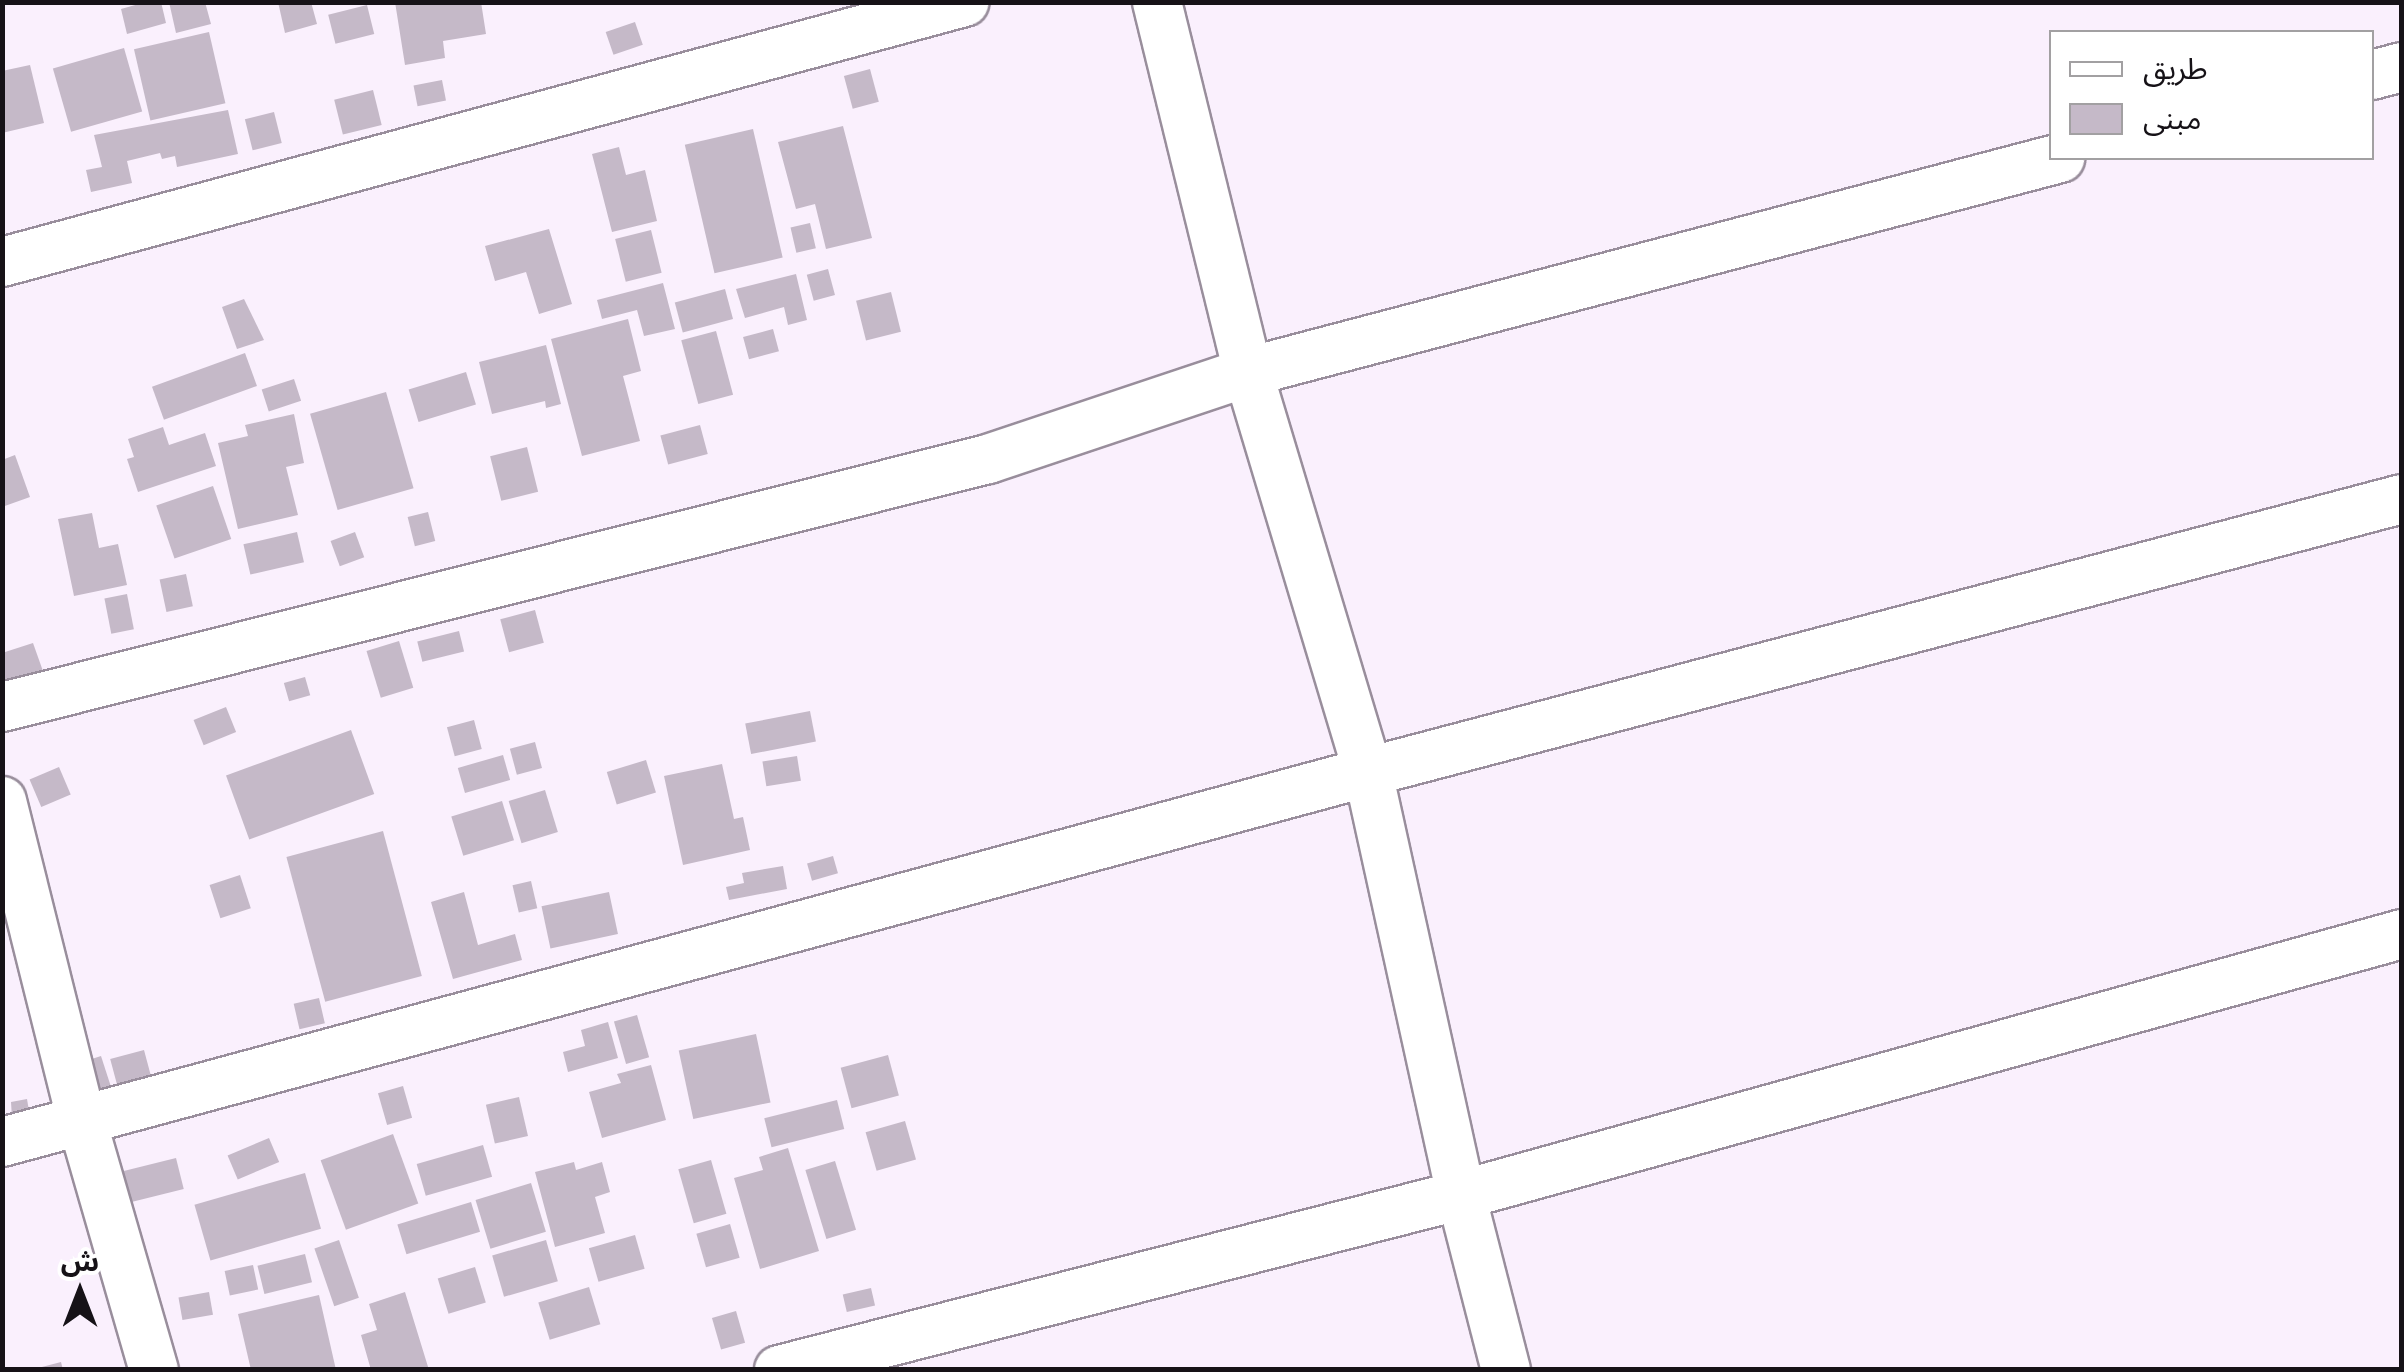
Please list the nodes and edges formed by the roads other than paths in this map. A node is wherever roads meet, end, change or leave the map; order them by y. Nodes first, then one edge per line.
1 (964, 2) edge
2 (1157, 2) edge
3 (2402, 67) edge
4 (2374, 74) edge
5 (2052, 160) edge
6 (2, 262) edge
7 (1248, 372) junction
8 (2402, 500) edge
9 (2, 707) edge
10 (1368, 772) junction
11 (2, 801) edge
12 (2402, 934) edge
13 (82, 1121) junction
14 (2, 1142) edge
15 (1461, 1195) junction
16 (154, 1370) edge
17 (779, 1370) edge
18 (1506, 1370) edge

1 - 6 street
2 - 7 street
3 - 4 street
5 - 7 street
7 - 9 street
7 - 10 street
8 - 10 street
10 - 13 street
10 - 15 street
11 - 13 street
12 - 15 street
13 - 14 street
13 - 16 street
15 - 17 street
15 - 18 street

